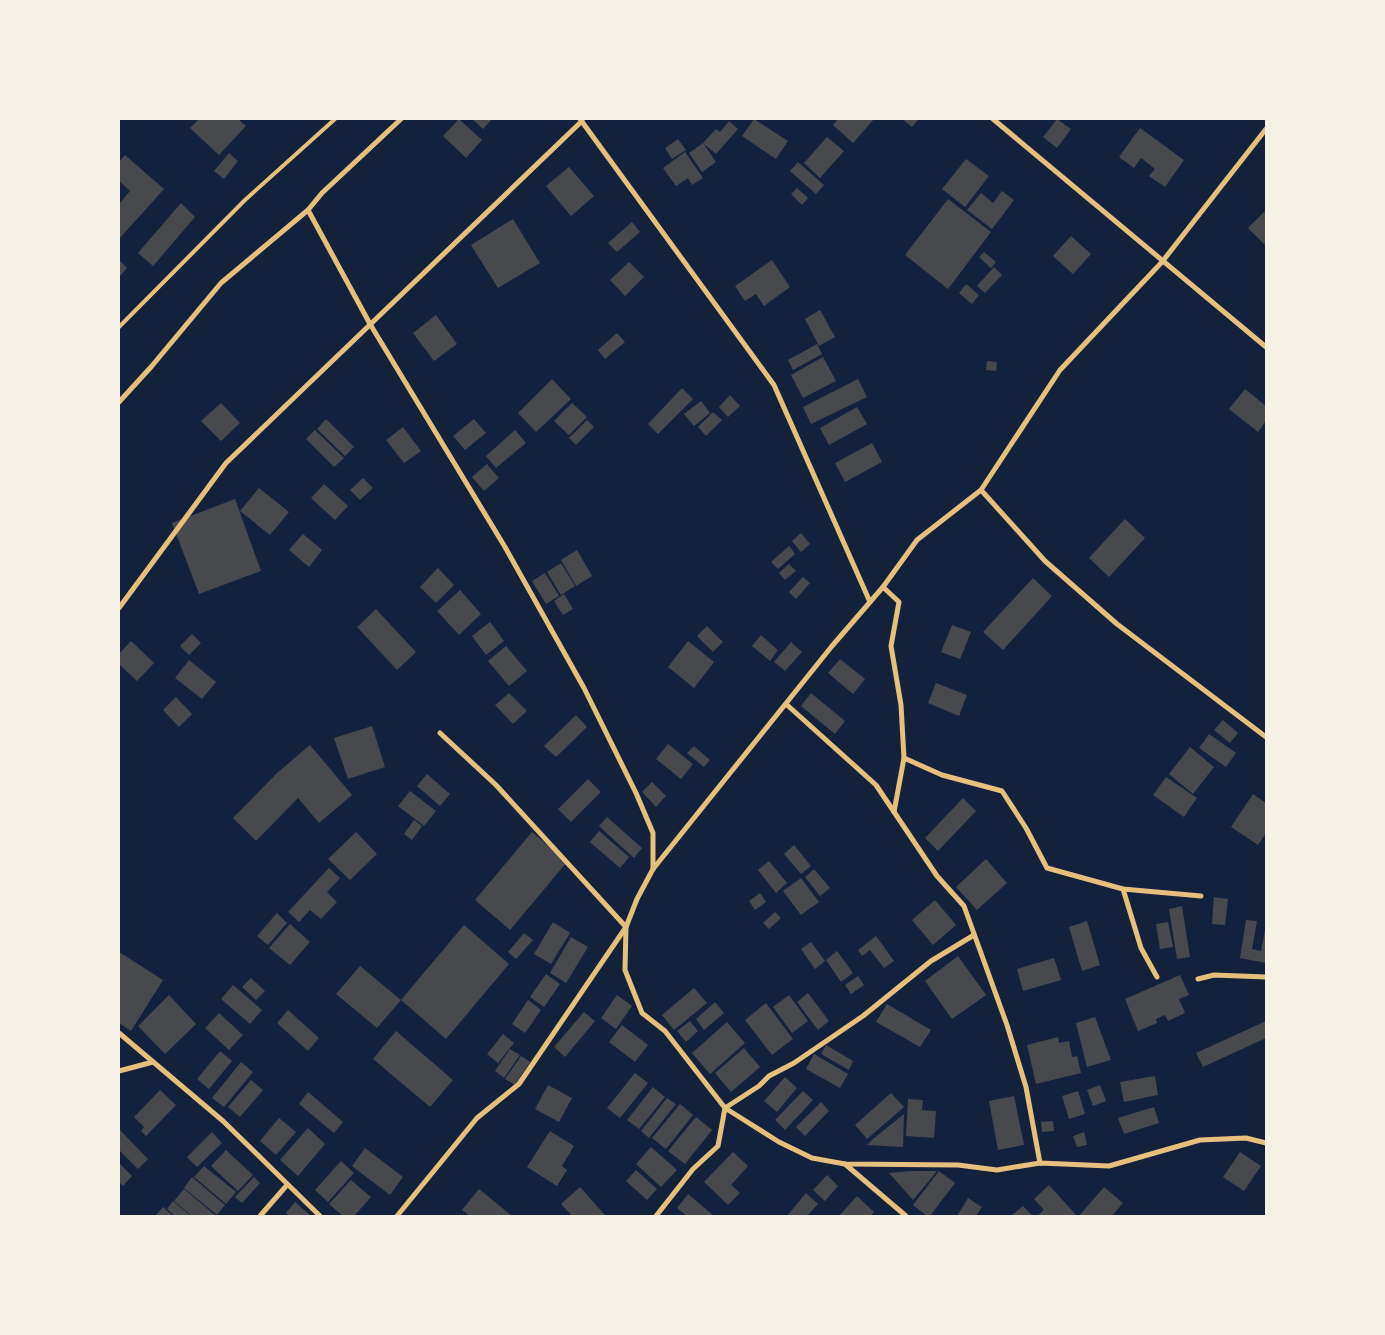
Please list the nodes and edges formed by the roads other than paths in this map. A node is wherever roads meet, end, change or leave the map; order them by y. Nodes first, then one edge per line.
1 (336, 119) edge
2 (401, 119) edge
3 (993, 119) edge
4 (581, 120) edge
5 (1266, 129) edge
6 (308, 210) junction
7 (1162, 262) junction
8 (370, 324) junction
9 (119, 327) edge
10 (1266, 347) edge
11 (119, 402) edge
12 (981, 490) junction
13 (883, 587) junction
14 (870, 602) junction
15 (119, 608) edge
16 (786, 704) junction
17 (440, 733) dead end
18 (1266, 737) edge
19 (904, 758) junction
20 (894, 812) junction
21 (653, 869) junction
22 (1123, 889) junction
23 (1201, 896) dead end
24 (626, 927) junction
25 (974, 935) junction
26 (1157, 977) dead end
27 (1266, 977) edge
28 (1198, 979) dead end
29 (119, 1033) edge
30 (153, 1062) junction
31 (119, 1071) edge
32 (725, 1108) junction
33 (1266, 1143) edge
34 (1040, 1163) junction
35 (845, 1164) junction
36 (287, 1185) junction
37 (260, 1216) edge
38 (320, 1216) edge
39 (397, 1216) edge
40 (656, 1216) edge
41 (906, 1216) edge

1 - 9 lane
2 - 6 street
3 - 7 street
4 - 8 street
4 - 14 street
5 - 7 street
6 - 8 street
6 - 11 street
7 - 10 street
7 - 12 street
8 - 15 street
8 - 21 street
12 - 13 street
12 - 18 street
13 - 14 street
13 - 19 street
14 - 16 street
16 - 20 street
16 - 21 street
17 - 24 street
19 - 20 street
19 - 22 street
20 - 25 street
21 - 24 street
22 - 23 street
22 - 26 street
24 - 32 street
24 - 39 street
25 - 32 street
25 - 34 street
27 - 28 street
29 - 30 street
30 - 31 street
30 - 36 street
32 - 35 street
32 - 40 street
33 - 34 street
34 - 35 street
35 - 41 street
36 - 37 street
36 - 38 street

